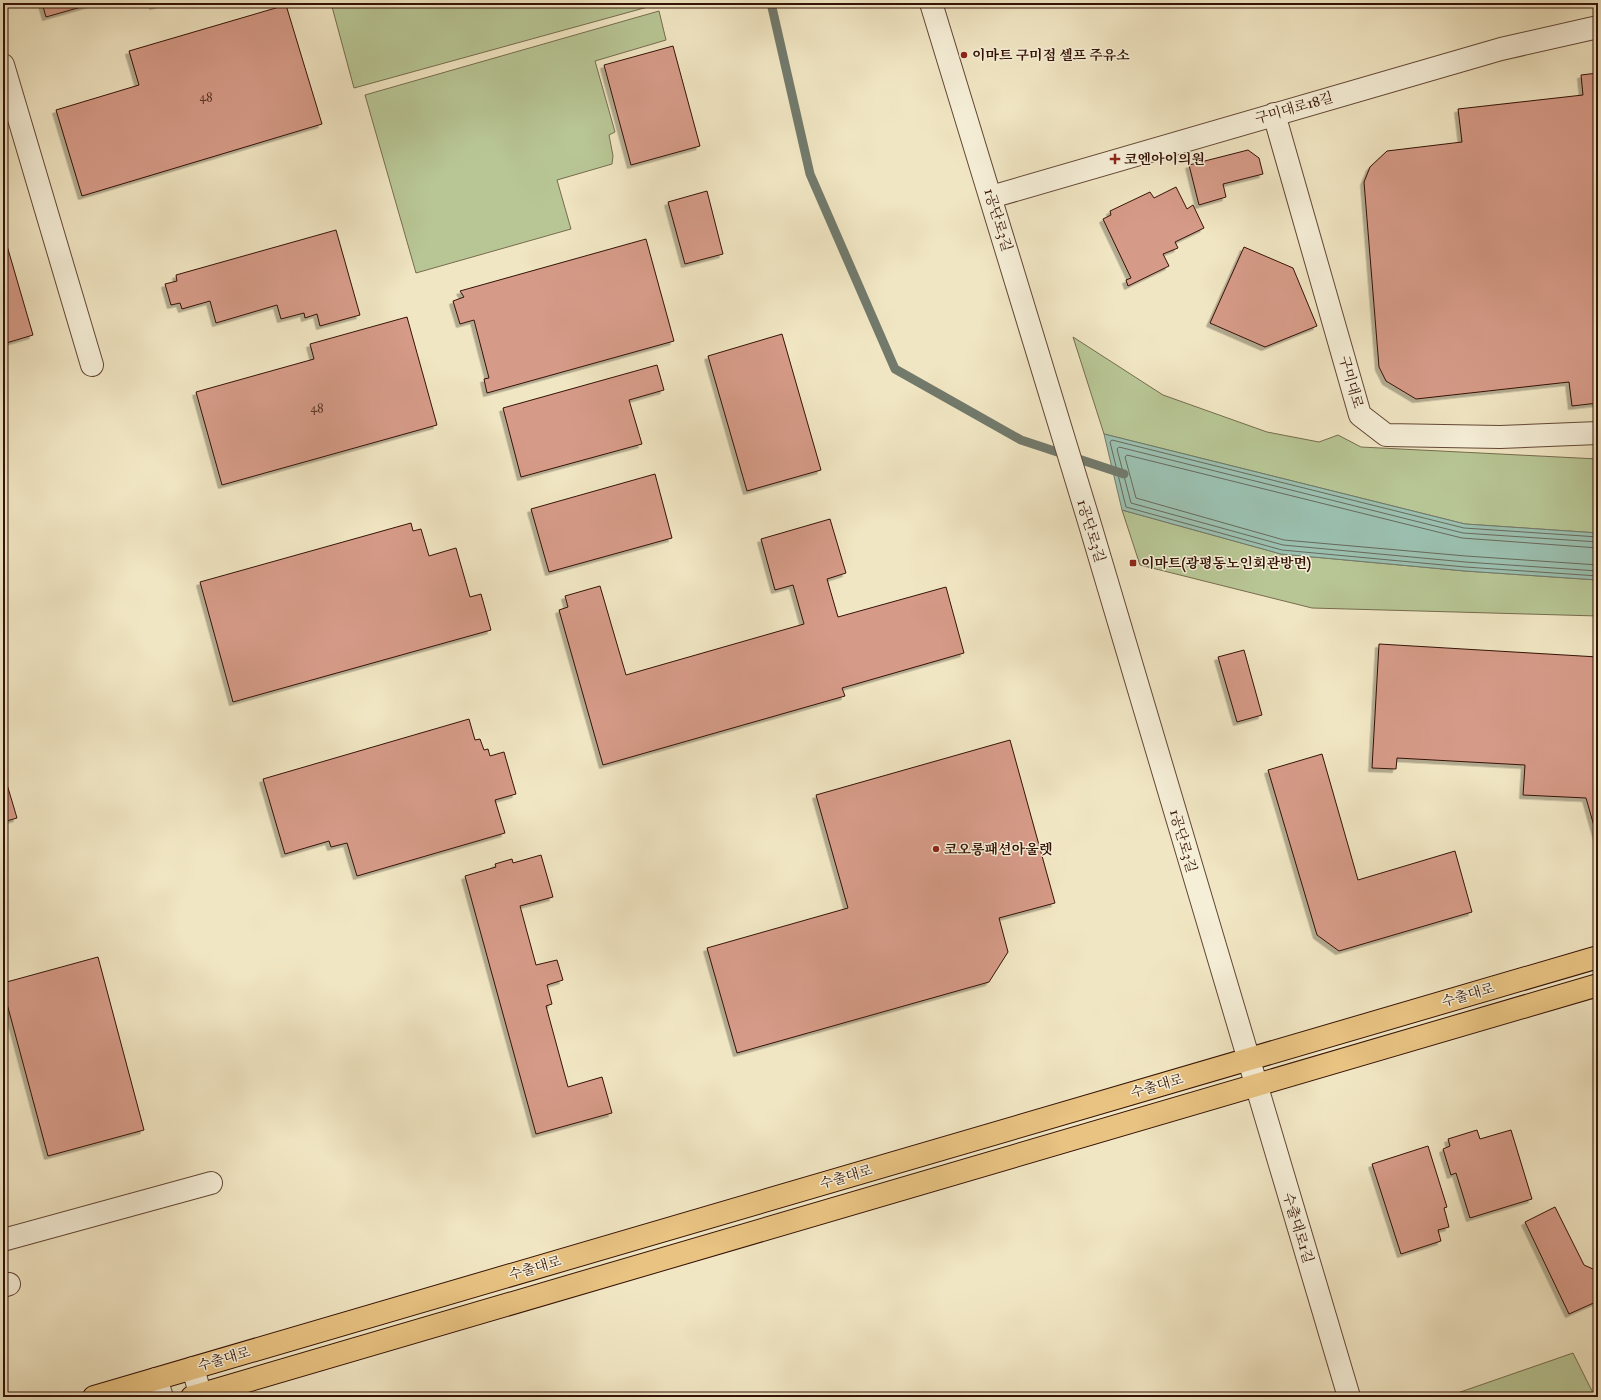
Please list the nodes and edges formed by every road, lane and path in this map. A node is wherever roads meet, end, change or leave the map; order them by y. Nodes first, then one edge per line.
1 (931, 3) edge
2 (1598, 27) edge
3 (3, 66) edge
4 (1274, 114) junction
5 (991, 197) junction
6 (92, 365) dead end
7 (1598, 433) edge
8 (1598, 957) edge
9 (1598, 985) edge
10 (1598, 994) edge
11 (1546, 1000) junction
12 (1247, 1059) junction
13 (1255, 1086) junction
14 (211, 1183) dead end
15 (3, 1240) edge
16 (193, 1368) junction
17 (159, 1388) edge
18 (198, 1396) edge
19 (94, 1397) edge
20 (1349, 1397) edge

1 - 5 street, 1공단로3길
2 - 4 street, 구미대로18길
3 - 6 street
4 - 5 street, 구미대로18길
4 - 7 street, 구미대로
5 - 12 street, 1공단로3길
8 - 12 main road, 수출대로
9 - 11 main road, 수출대로
10 - 11 main road
11 - 13 main road, 수출대로
12 - 13 street, 수출대로1길
12 - 16 main road, 수출대로
13 - 18 main road, 수출대로
13 - 20 street, 수출대로1길
14 - 15 street
16 - 17 main road, 수출대로
16 - 18 street
17 - 19 main road, 수출대로

